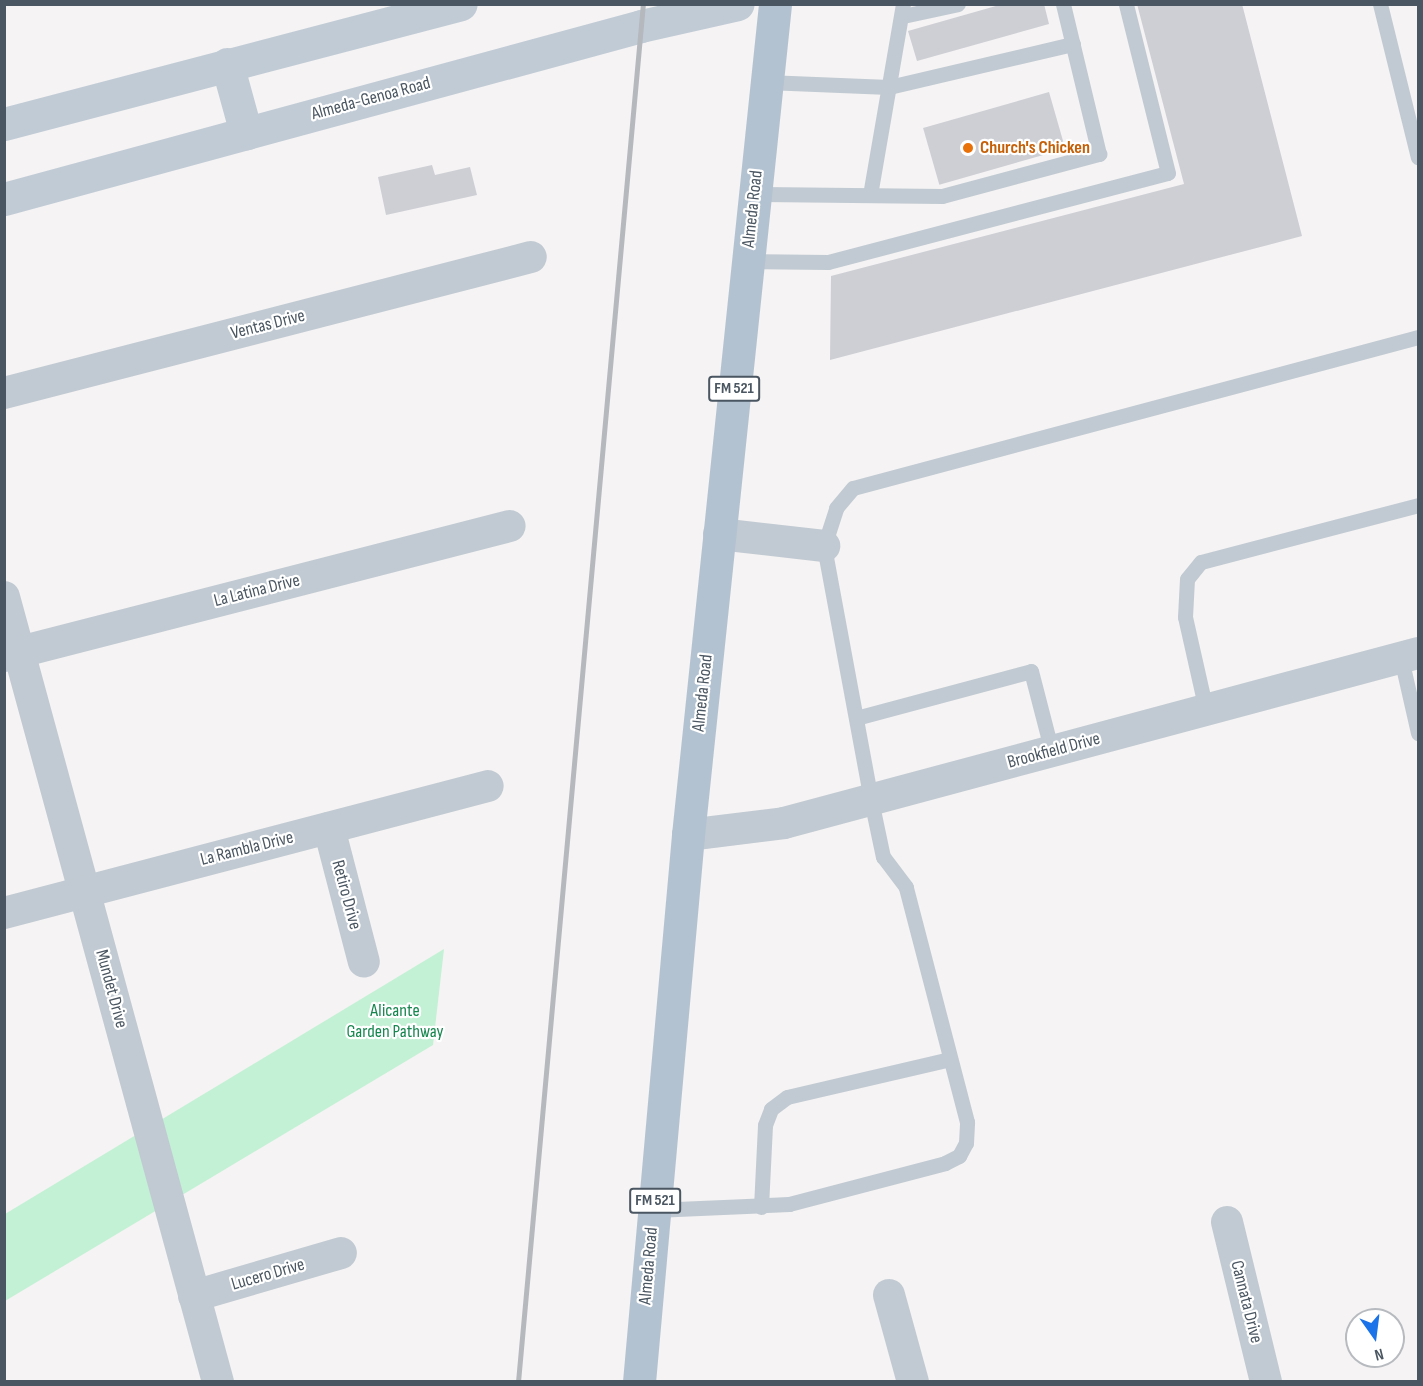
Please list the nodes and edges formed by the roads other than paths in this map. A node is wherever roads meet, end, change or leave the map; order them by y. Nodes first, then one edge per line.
1 (461, 4) edge
2 (738, 4) edge
3 (775, 4) edge
4 (958, 4) edge
5 (1063, 4) edge
6 (1126, 4) edge
7 (1380, 4) edge
8 (903, 10) edge
9 (1073, 44) junction
10 (227, 64) junction
11 (766, 82) junction
12 (889, 87) junction
13 (4, 124) edge
14 (246, 133) junction
15 (1419, 157) edge
16 (754, 194) junction
17 (870, 195) junction
18 (4, 198) edge
19 (531, 257) dead end
20 (747, 261) junction
21 (1419, 337) edge
22 (4, 393) edge
23 (1419, 505) edge
24 (510, 526) dead end
25 (719, 534) junction
26 (824, 546) junction
27 (4, 597) edge
28 (11, 654) edge
29 (1410, 656) edge
30 (1206, 710) junction
31 (856, 718) junction
32 (1419, 733) edge
33 (1052, 752) junction
34 (489, 786) dead end
35 (871, 800) junction
36 (329, 828) junction
37 (688, 835) junction
38 (84, 891) junction
39 (4, 913) edge
40 (364, 962) dead end
41 (950, 1059) junction
42 (761, 1207) junction
43 (654, 1210) junction
44 (1227, 1222) dead end
45 (341, 1254) dead end
46 (889, 1295) dead end
47 (194, 1296) junction
48 (218, 1382) edge
49 (639, 1382) edge
50 (913, 1382) edge
51 (1266, 1382) edge

1 - 10 main road
2 - 14 main road, Almeda-Genoa Road
3 - 11 main road, Almeda Road / FM 521
4 - 8 lane
5 - 9 lane
6 - 20 lane
7 - 15 lane
8 - 12 lane
9 - 12 lane
9 - 17 lane
10 - 13 main road
10 - 14 main road
11 - 12 lane
11 - 16 main road, Almeda Road / FM 521
12 - 17 lane
14 - 18 main road, Almeda-Genoa Road
16 - 17 lane
16 - 20 main road, Almeda Road / FM 521
19 - 22 street, Ventas Drive
20 - 25 main road, Almeda Road / FM 521
21 - 26 lane
23 - 30 lane
24 - 28 street, La Latina Drive
25 - 26 street
25 - 37 main road, Almeda Road / FM 521
26 - 31 lane
27 - 28 street, Mundet Drive
28 - 38 street, Mundet Drive
29 - 30 street, Brookfield Drive
29 - 32 lane
30 - 33 street, Brookfield Drive
31 - 33 lane
31 - 35 lane
33 - 35 street, Brookfield Drive
34 - 36 street, La Rambla Drive
35 - 37 street, Brookfield Drive
35 - 41 lane
36 - 38 street, La Rambla Drive
36 - 40 street, Retiro Drive
37 - 43 main road, Almeda Road / FM 521
38 - 39 street, La Rambla Drive
38 - 47 street, Mundet Drive
41 - 42 lane
41 - 42 lane
42 - 43 lane
43 - 49 main road, Almeda Road / FM 521
44 - 51 street, Cannata Drive
45 - 47 street, Lucero Drive
46 - 50 street
47 - 48 street, Mundet Drive

